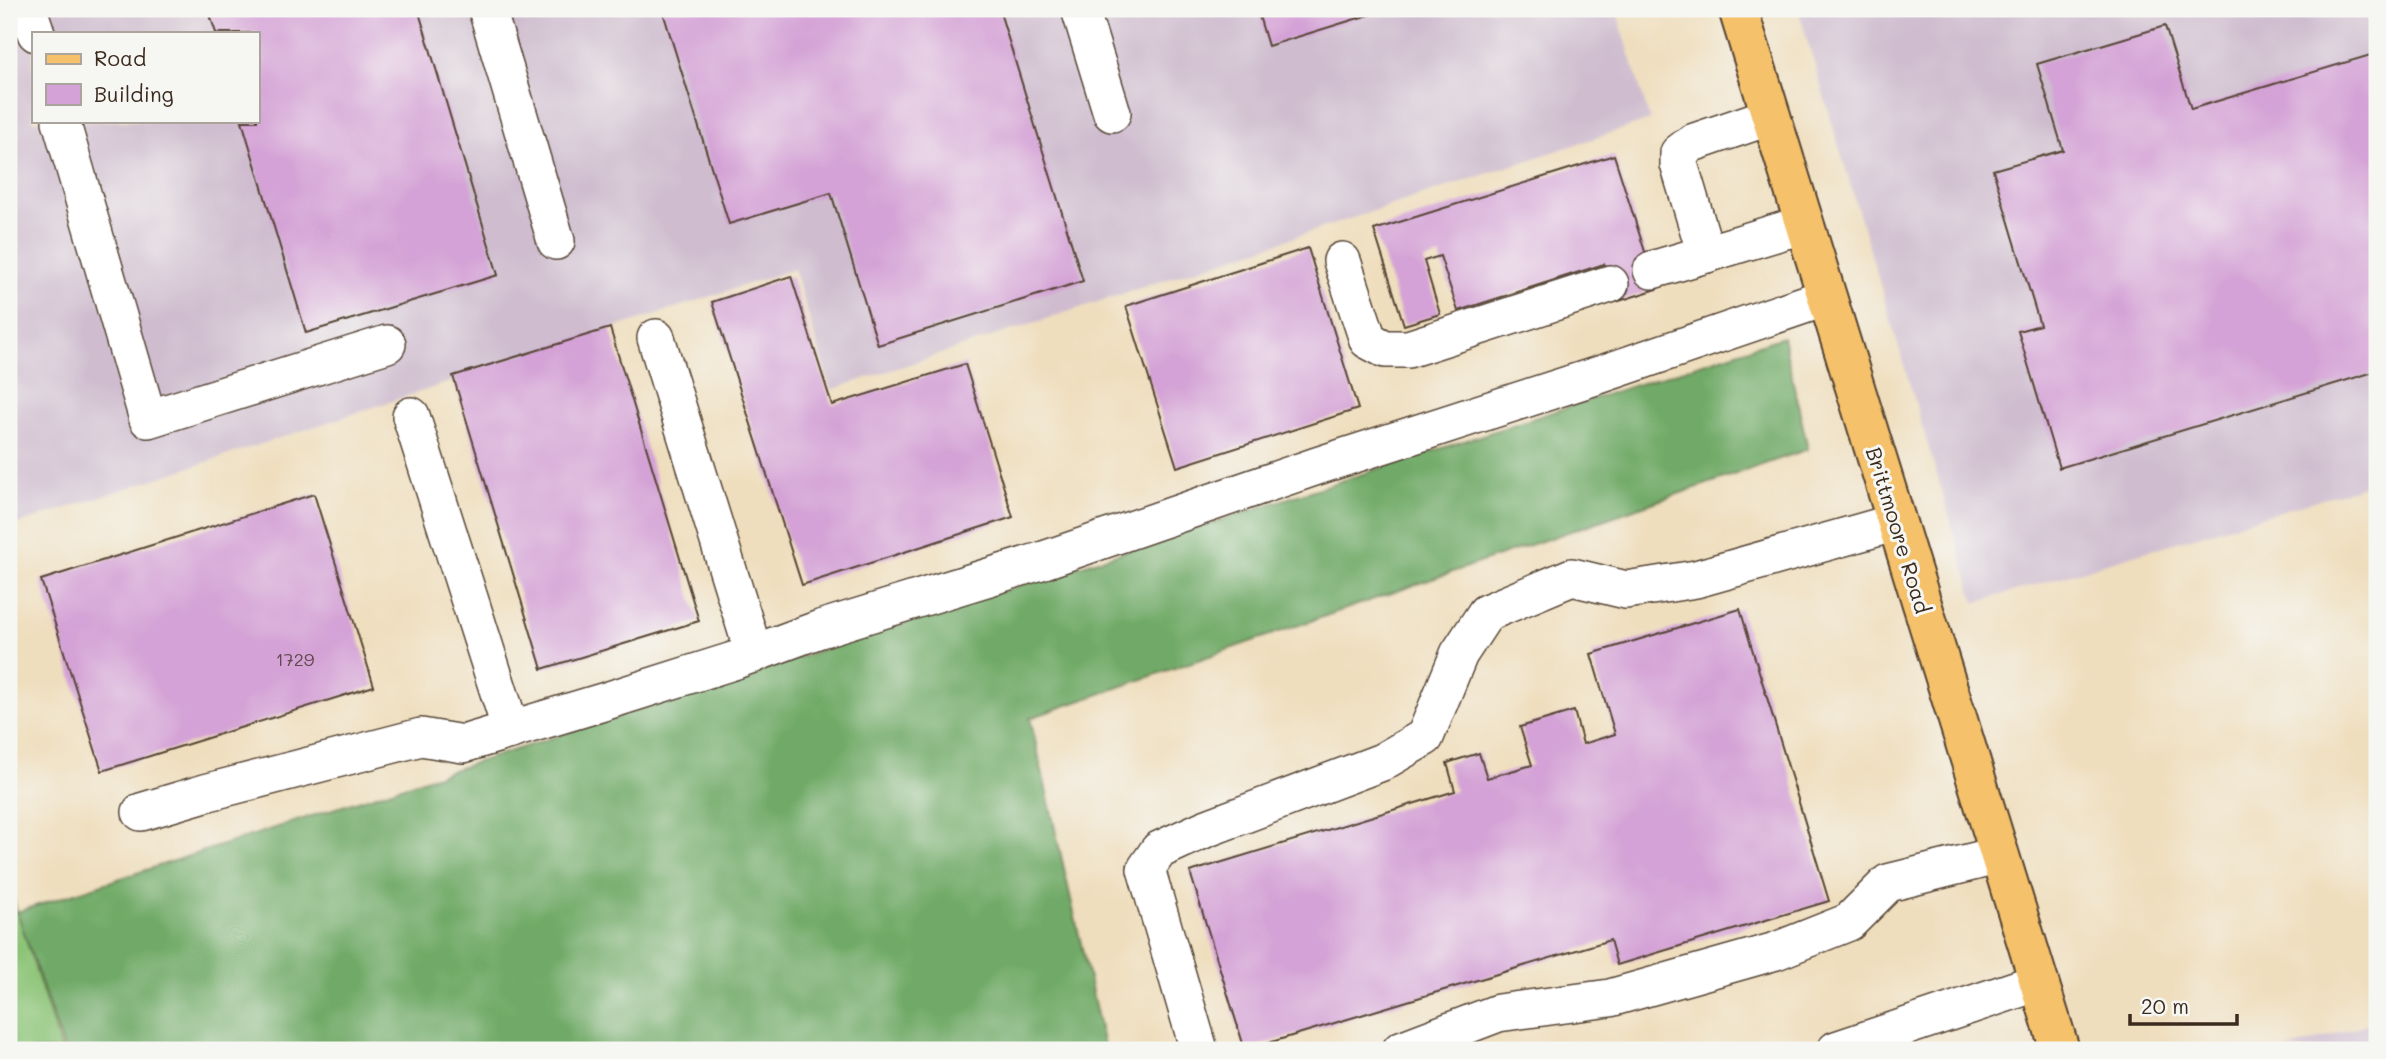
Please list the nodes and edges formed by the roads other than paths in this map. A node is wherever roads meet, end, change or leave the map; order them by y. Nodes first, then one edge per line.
1 (28, 9) edge
2 (487, 9) edge
3 (1080, 9) edge
4 (1738, 9) edge
5 (36, 32) edge
6 (1112, 113) dead end
7 (1771, 116) junction
8 (61, 122) edge
9 (1805, 224) junction
10 (556, 241) dead end
11 (1706, 254) junction
12 (1342, 261) dead end
13 (1651, 271) dead end
14 (1610, 284) dead end
15 (1827, 297) junction
16 (656, 338) dead end
17 (387, 344) dead end
18 (411, 416) dead end
19 (1897, 522) junction
20 (754, 654) junction
21 (511, 730) junction
22 (141, 813) dead end
23 (2000, 855) junction
24 (2039, 982) junction
25 (1199, 1050) edge
26 (1401, 1050) edge
27 (1836, 1050) edge
28 (2060, 1050) edge

1 - 5 lane
2 - 10 lane
3 - 6 lane
4 - 7 main road, Brittmoore Road
7 - 9 main road, Brittmoore Road
7 - 11 lane
8 - 17 lane
9 - 11 lane
9 - 15 main road, Brittmoore Road
11 - 13 lane
12 - 14 lane
15 - 19 main road, Brittmoore Road
15 - 20 lane
16 - 20 lane
18 - 21 lane
19 - 23 main road, Brittmoore Road
19 - 25 lane
20 - 21 lane
21 - 22 lane
23 - 24 main road, Brittmoore Road
23 - 26 lane
24 - 27 lane
24 - 28 main road, Brittmoore Road

